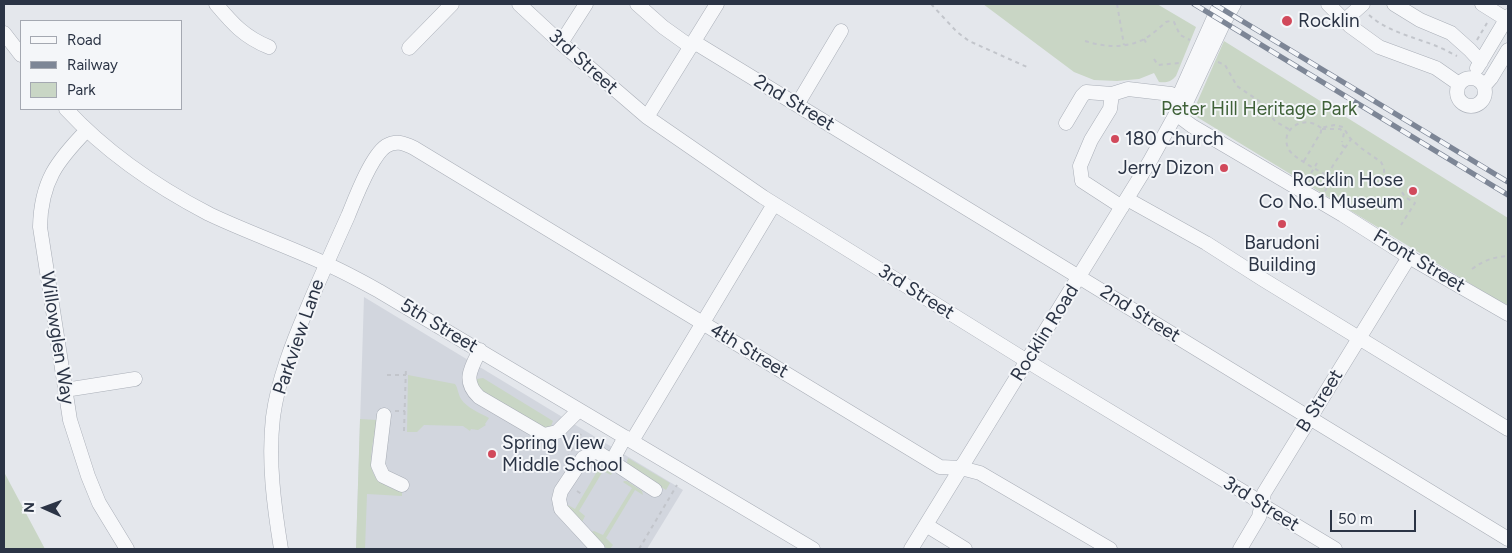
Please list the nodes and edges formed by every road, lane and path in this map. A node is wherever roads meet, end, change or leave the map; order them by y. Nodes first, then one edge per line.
1 (216, 4) edge
2 (452, 4) edge
3 (519, 4) edge
4 (586, 4) edge
5 (637, 4) edge
6 (717, 4) edge
7 (931, 4) edge
8 (1117, 4) edge
9 (1220, 4) edge
10 (1234, 4) edge
11 (1328, 4) edge
12 (1394, 4) edge
13 (1482, 4) edge
14 (1366, 9) edge
15 (1494, 12) junction
16 (1507, 18) edge
17 (1345, 20) junction
18 (841, 31) dead end
19 (4, 33) edge
20 (1144, 39) junction
21 (1085, 41) dead end
22 (561, 43) junction
23 (692, 45) junction
24 (1124, 45) junction
25 (1201, 45) junction
26 (1148, 46) dead end
27 (1473, 46) dead end
28 (268, 47) dead end
29 (409, 48) dead end
30 (1508, 50) edge
31 (20, 54) edge
32 (1154, 59) dead end
33 (1213, 60) dead end
34 (1464, 60) dead end
35 (1480, 62) junction
36 (1184, 63) dead end
37 (1026, 67) dead end
38 (1465, 81) junction
39 (1484, 86) junction
40 (1112, 94) junction
41 (1178, 98) junction
42 (797, 104) junction
43 (67, 110) edge
44 (1176, 114) junction
45 (647, 118) junction
46 (1066, 123) dead end
47 (1321, 129) junction
48 (87, 130) junction
49 (1290, 130) junction
50 (1351, 139) junction
51 (392, 143) joint
52 (1346, 148) junction
53 (1304, 161) junction
54 (1317, 163) dead end
55 (1314, 168) junction
56 (1328, 176) junction
57 (1307, 180) dead end
58 (1325, 191) dead end
59 (1125, 203) junction
60 (774, 204) junction
61 (1401, 225) dead end
62 (1508, 256) edge
63 (1409, 257) junction
64 (326, 264) junction
65 (1472, 269) dead end
66 (1080, 276) junction
67 (1508, 314) edge
68 (703, 323) junction
69 (1359, 338) junction
70 (480, 350) junction
71 (1027, 360) junction
72 (406, 367) dead end
73 (387, 375) dead end
74 (406, 375) junction
75 (135, 379) dead end
76 (65, 390) junction
77 (579, 410) junction
78 (384, 416) dead end
79 (1309, 418) junction
80 (1508, 430) edge
81 (404, 432) dead end
82 (581, 434) dead end
83 (629, 439) junction
84 (565, 461) dead end
85 (612, 461) junction
86 (961, 468) junction
87 (402, 485) dead end
88 (677, 485) dead end
89 (655, 490) dead end
90 (1262, 505) junction
91 (926, 525) junction
92 (1508, 538) edge
93 (810, 548) edge
94 (127, 549) edge
95 (280, 549) edge
96 (598, 549) edge
97 (638, 549) edge
98 (911, 549) edge
99 (965, 549) edge
100 (1110, 549) edge
101 (1240, 549) edge
102 (1335, 549) edge

1 - 28 street
2 - 29 street
3 - 22 street, 3rd Street
4 - 22 street
5 - 23 street, 2nd Street
6 - 23 street
7 - 37 path
8 - 24 path
9 - 25 street, Rocklin Road
10 - 44 street, Rocklin Road
11 - 17 street
12 - 35 street
13 - 15 street
14 - 17 street
14 - 34 path
15 - 16 street
15 - 27 path
16 - 35 street
17 - 38 street
18 - 42 street
19 - 31 street
20 - 24 path
20 - 25 path
20 - 26 path
21 - 24 path
22 - 45 street, 3rd Street
23 - 42 street, 2nd Street
23 - 45 street
25 - 41 street, Rocklin Road
30 - 39 street
32 - 36 path
33 - 49 path
35 - 38 street
38 - 39 street
38 - 39 street
40 - 41 street
40 - 46 street
40 - 59 street
41 - 44 street, Rocklin Road
42 - 66 street, 2nd Street
43 - 48 street, 5th Street
44 - 59 street, Rocklin Road
44 - 63 street, Front Street
45 - 60 street, 3rd Street
47 - 49 path
47 - 50 path
47 - 52 path
47 - 53 path
48 - 64 street, 5th Street
48 - 76 street, Willowglen Way
49 - 53 path
50 - 52 path
50 - 61 path
51 - 64 street, Parkview Lane
51 - 68 street, 4th Street
52 - 56 path
53 - 55 path
54 - 55 path
55 - 56 path
55 - 57 path
56 - 58 path
59 - 66 street, Rocklin Road
59 - 69 street
60 - 68 street
60 - 71 street, 3rd Street
62 - 65 path
63 - 67 street, Front Street
63 - 69 street, B Street
64 - 70 street, 5th Street
64 - 95 street, Parkview Lane
66 - 71 street, Rocklin Road
66 - 79 street, 2nd Street
68 - 83 street
68 - 86 street, 4th Street
69 - 79 street, B Street
69 - 80 street
70 - 77 street, 5th Street
70 - 77 street
71 - 86 street, Rocklin Road
71 - 90 street, 3rd Street
72 - 74 path
73 - 74 path
74 - 81 path
75 - 76 street
76 - 94 street, Willowglen Way
77 - 83 street, 5th Street
78 - 87 street
79 - 90 street, B Street
79 - 92 street, 2nd Street
82 - 84 path
83 - 85 street
83 - 93 street, 5th Street
85 - 89 street
85 - 96 street
86 - 91 street, Rocklin Road
86 - 100 street, 4th Street
88 - 97 path
90 - 101 street, B Street
90 - 102 street, 3rd Street
91 - 98 street, Rocklin Road
91 - 99 street

